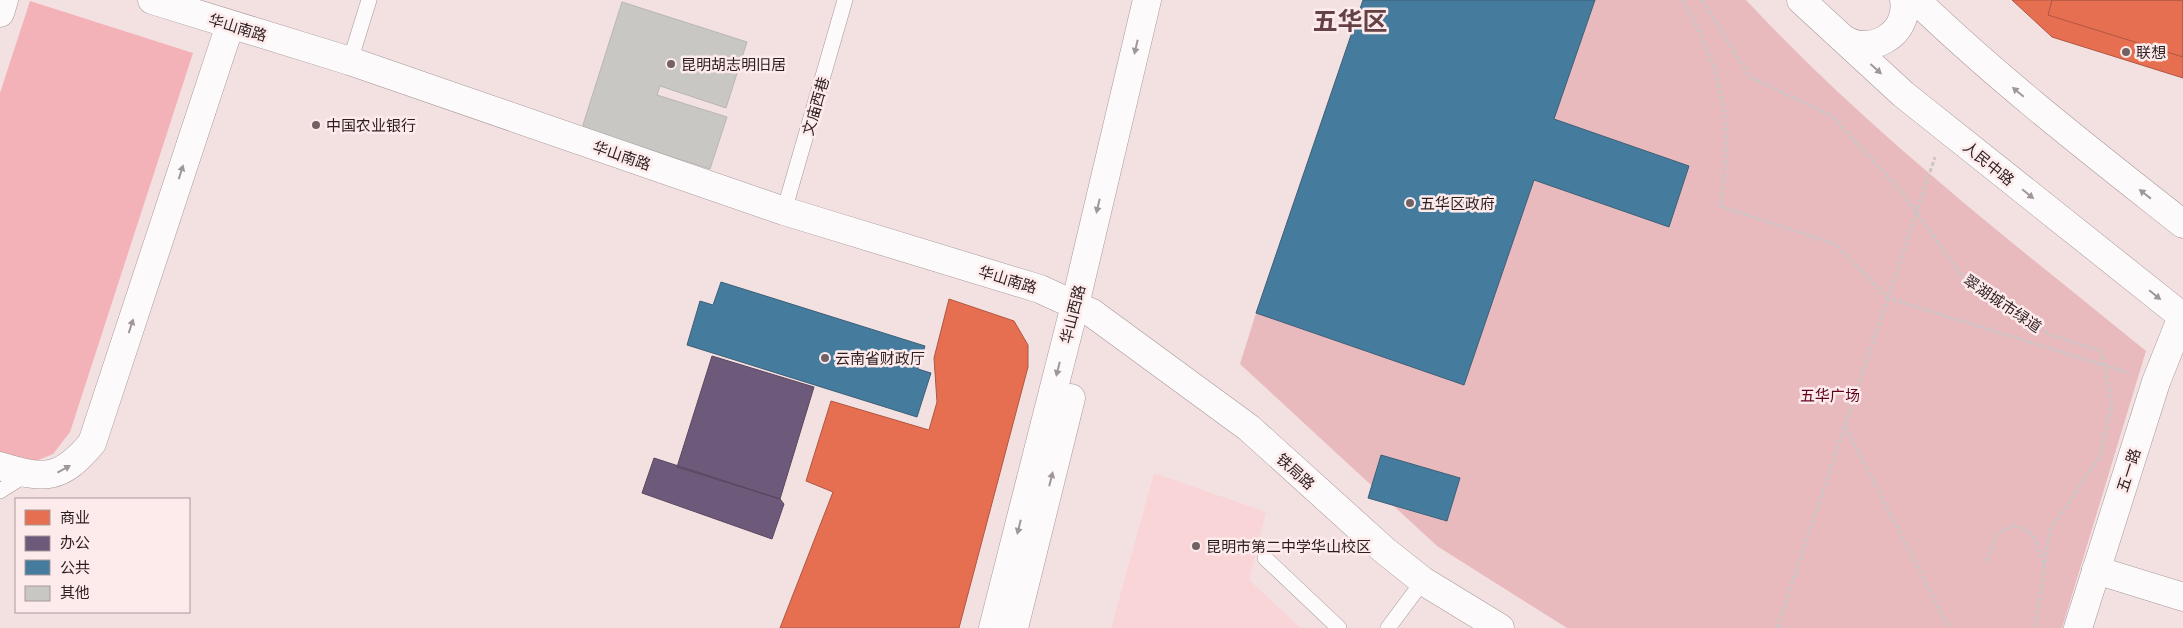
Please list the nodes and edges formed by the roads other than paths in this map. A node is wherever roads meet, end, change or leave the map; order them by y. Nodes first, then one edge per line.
1 (4, 0) edge
2 (152, 0) edge
3 (369, 0) edge
4 (845, 0) edge
5 (1147, 0) edge
6 (1166, 0) edge
7 (1802, 0) edge
8 (1904, 0) edge
9 (1916, 0) edge
10 (0, 13) edge
11 (230, 25) junction
12 (1836, 33) junction
13 (350, 61) junction
14 (784, 211) junction
15 (2183, 224) edge
16 (1083, 309) junction
17 (2183, 316) edge
18 (0, 466) edge
19 (27, 474) junction
20 (0, 491) edge
21 (1265, 558) dead end
22 (2096, 570) junction
23 (1423, 581) junction
24 (2183, 597) edge
25 (993, 628) edge
26 (1014, 628) edge
27 (1339, 628) edge
28 (1388, 628) edge
29 (1500, 628) edge
30 (2078, 628) edge

1 - 10 street
2 - 11 street, 华山南路
3 - 13 lane
4 - 14 lane, 文庙西巷
5 -> 16 street, 华山西路
6 - 16 street, 华山西路
7 - 12 street, 人民中路
8 - 12 street
15 -> 9 street
11 - 13 street, 华山南路
19 -> 11 street
12 -> 17 street, 人民中路
13 - 14 street, 华山南路
14 - 16 street, 华山南路
16 - 23 street, 铁局路
16 -> 25 street, 华山西路
26 -> 16 street, 华山西路
17 - 22 street, 五一路
18 - 19 street
19 - 20 lane
21 - 27 lane
22 - 24 street
22 - 30 street, 五一路
23 - 28 lane
23 - 29 street, 铁局路

